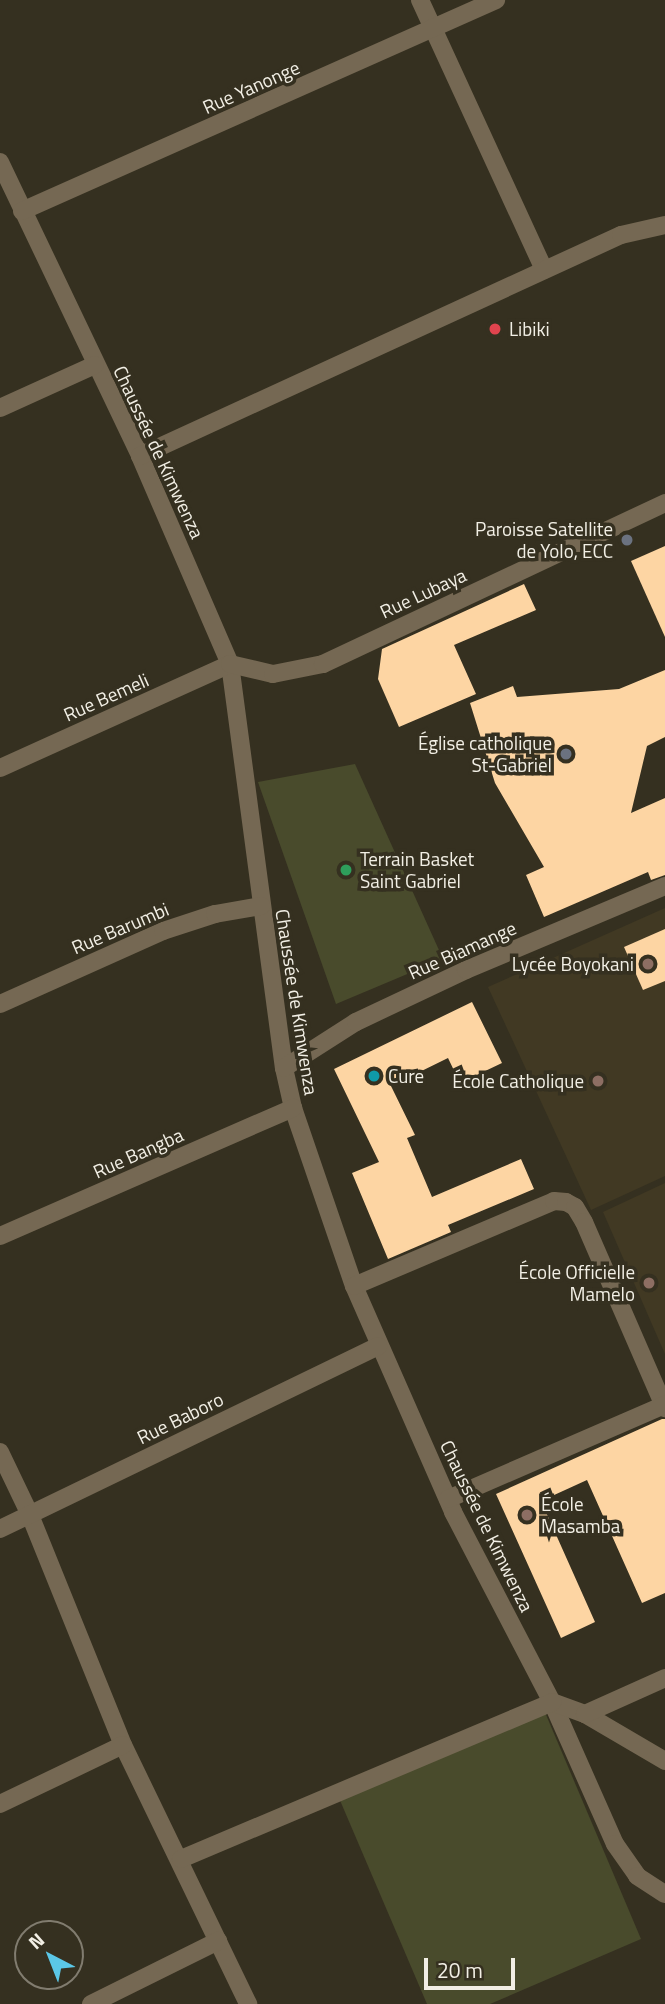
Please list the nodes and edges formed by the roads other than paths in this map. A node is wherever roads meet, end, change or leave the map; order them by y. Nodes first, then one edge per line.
1 (420, 0) edge
2 (496, 0) edge
3 (432, 30) junction
4 (0, 162) edge
5 (22, 211) junction
6 (665, 225) edge
7 (544, 270) junction
8 (95, 365) junction
9 (0, 408) edge
10 (140, 456) junction
11 (665, 503) edge
12 (230, 664) junction
13 (0, 768) edge
14 (665, 886) edge
15 (261, 906) junction
16 (0, 1004) edge
17 (284, 1068) junction
18 (293, 1108) junction
19 (0, 1236) edge
20 (354, 1286) junction
21 (378, 1346) junction
22 (664, 1406) edge
23 (0, 1452) edge
24 (448, 1499) junction
25 (30, 1515) junction
26 (0, 1529) edge
27 (665, 1678) edge
28 (552, 1703) junction
29 (585, 1714) junction
30 (123, 1745) junction
31 (665, 1760) edge
32 (0, 1804) edge
33 (181, 1859) junction
34 (665, 1894) edge
35 (218, 1941) junction
36 (91, 2004) edge
37 (248, 2004) edge

1 - 3 street
2 - 3 street, Rue Yanonge
3 - 5 street, Rue Yanonge
3 - 7 street
4 - 5 street, Chaussée de Kimwenza
5 - 8 street, Chaussée de Kimwenza
6 - 7 street
7 - 10 street
8 - 9 street
8 - 10 street, Chaussée de Kimwenza
10 - 12 street, Chaussée de Kimwenza
11 - 12 street, Rue Lubaya
12 - 13 street, Rue Bemeli
12 - 15 street, Chaussée de Kimwenza
14 - 17 street, Rue Biamange
15 - 16 street, Rue Barumbi
15 - 17 street, Chaussée de Kimwenza
17 - 18 street, Chaussée de Kimwenza
18 - 19 street, Rue Bangba
18 - 20 street, Chaussée de Kimwenza
20 - 21 street, Chaussée de Kimwenza
20 - 22 street
21 - 24 street, Chaussée de Kimwenza
21 - 25 street, Rue Baboro
22 - 24 street
23 - 25 street
24 - 28 street, Chaussée de Kimwenza
25 - 26 street, Rue Baboro
25 - 30 street
27 - 29 street
28 - 29 street
28 - 33 street
28 - 34 street, Chaussée de Kimwenza
29 - 31 street
30 - 32 street
30 - 33 street
33 - 35 street
35 - 36 street
35 - 37 street

